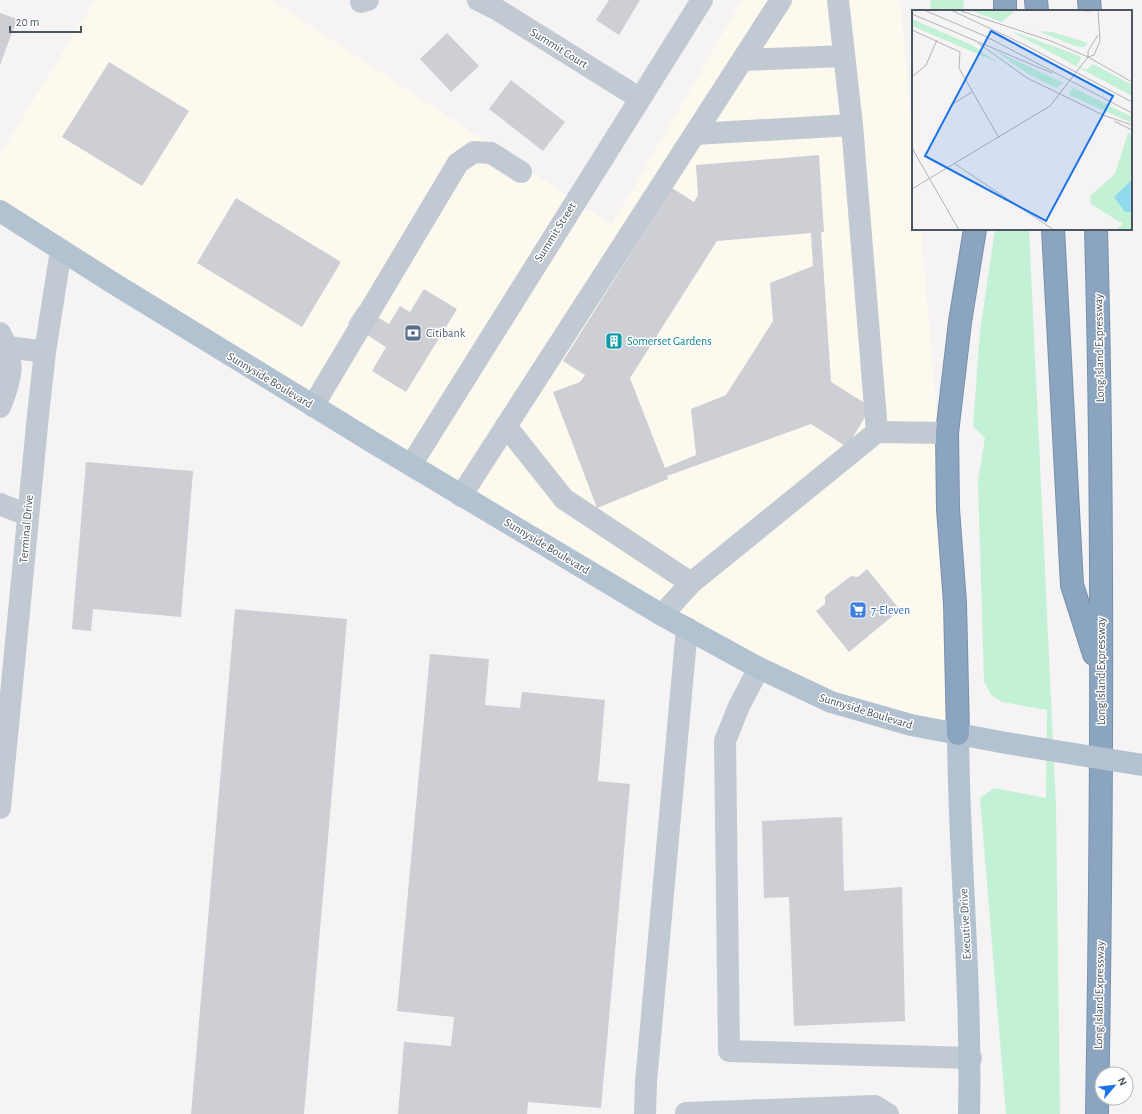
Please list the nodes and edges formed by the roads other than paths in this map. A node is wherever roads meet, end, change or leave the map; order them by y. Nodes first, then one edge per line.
1 (478, 0) edge
2 (702, 0) edge
3 (781, 0) edge
4 (838, 0) edge
5 (1036, 0) edge
6 (1089, 0) edge
7 (1037, 10) edge
8 (1090, 10) edge
9 (844, 56) junction
10 (742, 60) junction
11 (639, 98) junction
12 (852, 125) junction
13 (695, 134) junction
14 (521, 172) dead end
15 (0, 211) edge
16 (975, 230) edge
17 (1053, 230) edge
18 (1096, 230) edge
19 (61, 250) junction
20 (4, 340) edge
21 (45, 352) junction
22 (313, 406) junction
23 (0, 407) edge
24 (506, 426) junction
25 (878, 432) junction
26 (947, 433) junction
27 (411, 465) junction
28 (461, 496) junction
29 (0, 504) edge
30 (27, 515) junction
31 (691, 583) junction
32 (662, 615) junction
33 (687, 628) junction
34 (8, 640) edge
35 (759, 668) junction
36 (1100, 672) junction
37 (958, 734) junction
38 (3, 738) edge
39 (1142, 766) edge
40 (0, 808) edge
41 (970, 1058) junction
42 (645, 1114) edge
43 (686, 1114) edge
44 (888, 1114) edge
45 (969, 1114) edge
46 (1097, 1114) edge

1 - 11 street, Summit Court
2 - 11 street, Summit Street
3 - 10 street
4 - 9 street
5 - 7 highway
6 - 8 highway
9 - 10 street
9 - 12 street
10 - 13 street
11 - 27 street, Summit Street
12 - 13 street
12 - 25 street
13 - 24 street
14 - 22 street
15 - 19 main road, Sunnyside Boulevard
16 - 26 highway
17 - 36 highway
18 - 36 highway, Long Island Expressway
19 - 21 street, Terminal Drive
19 - 22 main road, Sunnyside Boulevard
20 - 21 street
20 - 23 street
21 - 30 street, Terminal Drive
22 - 27 main road, Sunnyside Boulevard
24 - 28 street
24 - 31 street
25 - 26 street
25 - 31 street
26 - 37 highway
27 - 28 main road, Sunnyside Boulevard
28 - 32 main road, Sunnyside Boulevard
29 - 30 street
30 - 34 street, Terminal Drive
31 - 32 street
32 - 33 main road, Sunnyside Boulevard
33 - 35 main road, Sunnyside Boulevard
33 - 42 street
34 - 38 street, Terminal Drive
35 - 37 main road, Sunnyside Boulevard
35 - 41 street
36 - 46 highway, Long Island Expressway
37 - 39 main road, Sunnyside Boulevard, bridge
37 - 41 main road, Executive Drive
38 - 40 street, Terminal Drive
41 - 45 main road, Executive Drive
43 - 44 street

